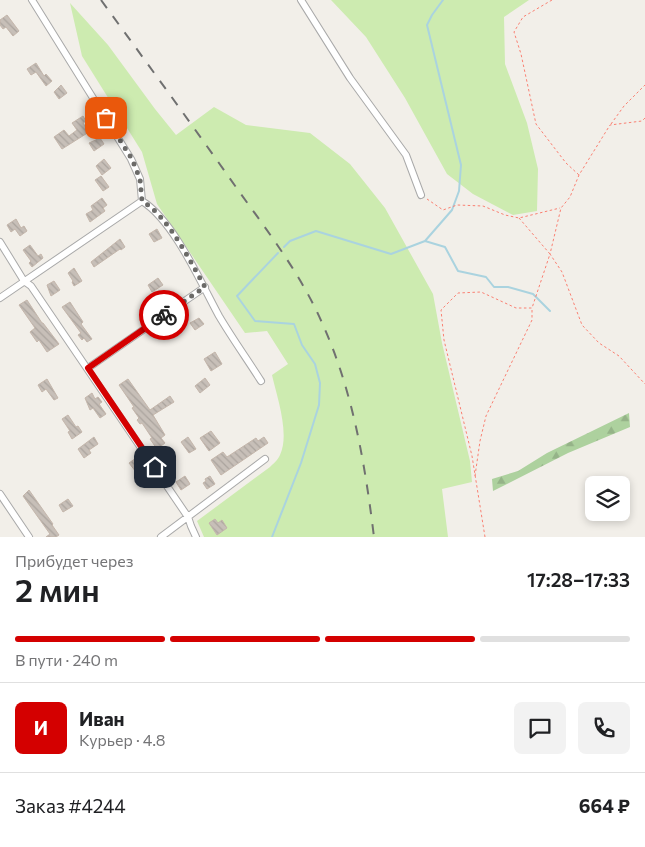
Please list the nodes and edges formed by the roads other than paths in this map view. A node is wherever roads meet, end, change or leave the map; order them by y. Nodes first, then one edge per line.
1 (32, 0) edge
2 (301, 0) edge
3 (421, 195) road end
4 (142, 201) junction
5 (0, 242) edge
6 (24, 281) junction
7 (205, 287) junction
8 (0, 298) edge
9 (88, 368) junction
10 (261, 381) dead end
11 (265, 459) dead end
12 (0, 494) edge
13 (188, 517) junction
14 (29, 537) edge
15 (161, 537) edge
16 (196, 537) edge

1 - 4 street
2 - 3 street
4 - 6 street
4 - 7 street
5 - 6 street
6 - 8 street
6 - 9 street
7 - 9 street
7 - 10 street
9 - 13 street
11 - 13 street
12 - 14 street
13 - 15 street
13 - 16 street

